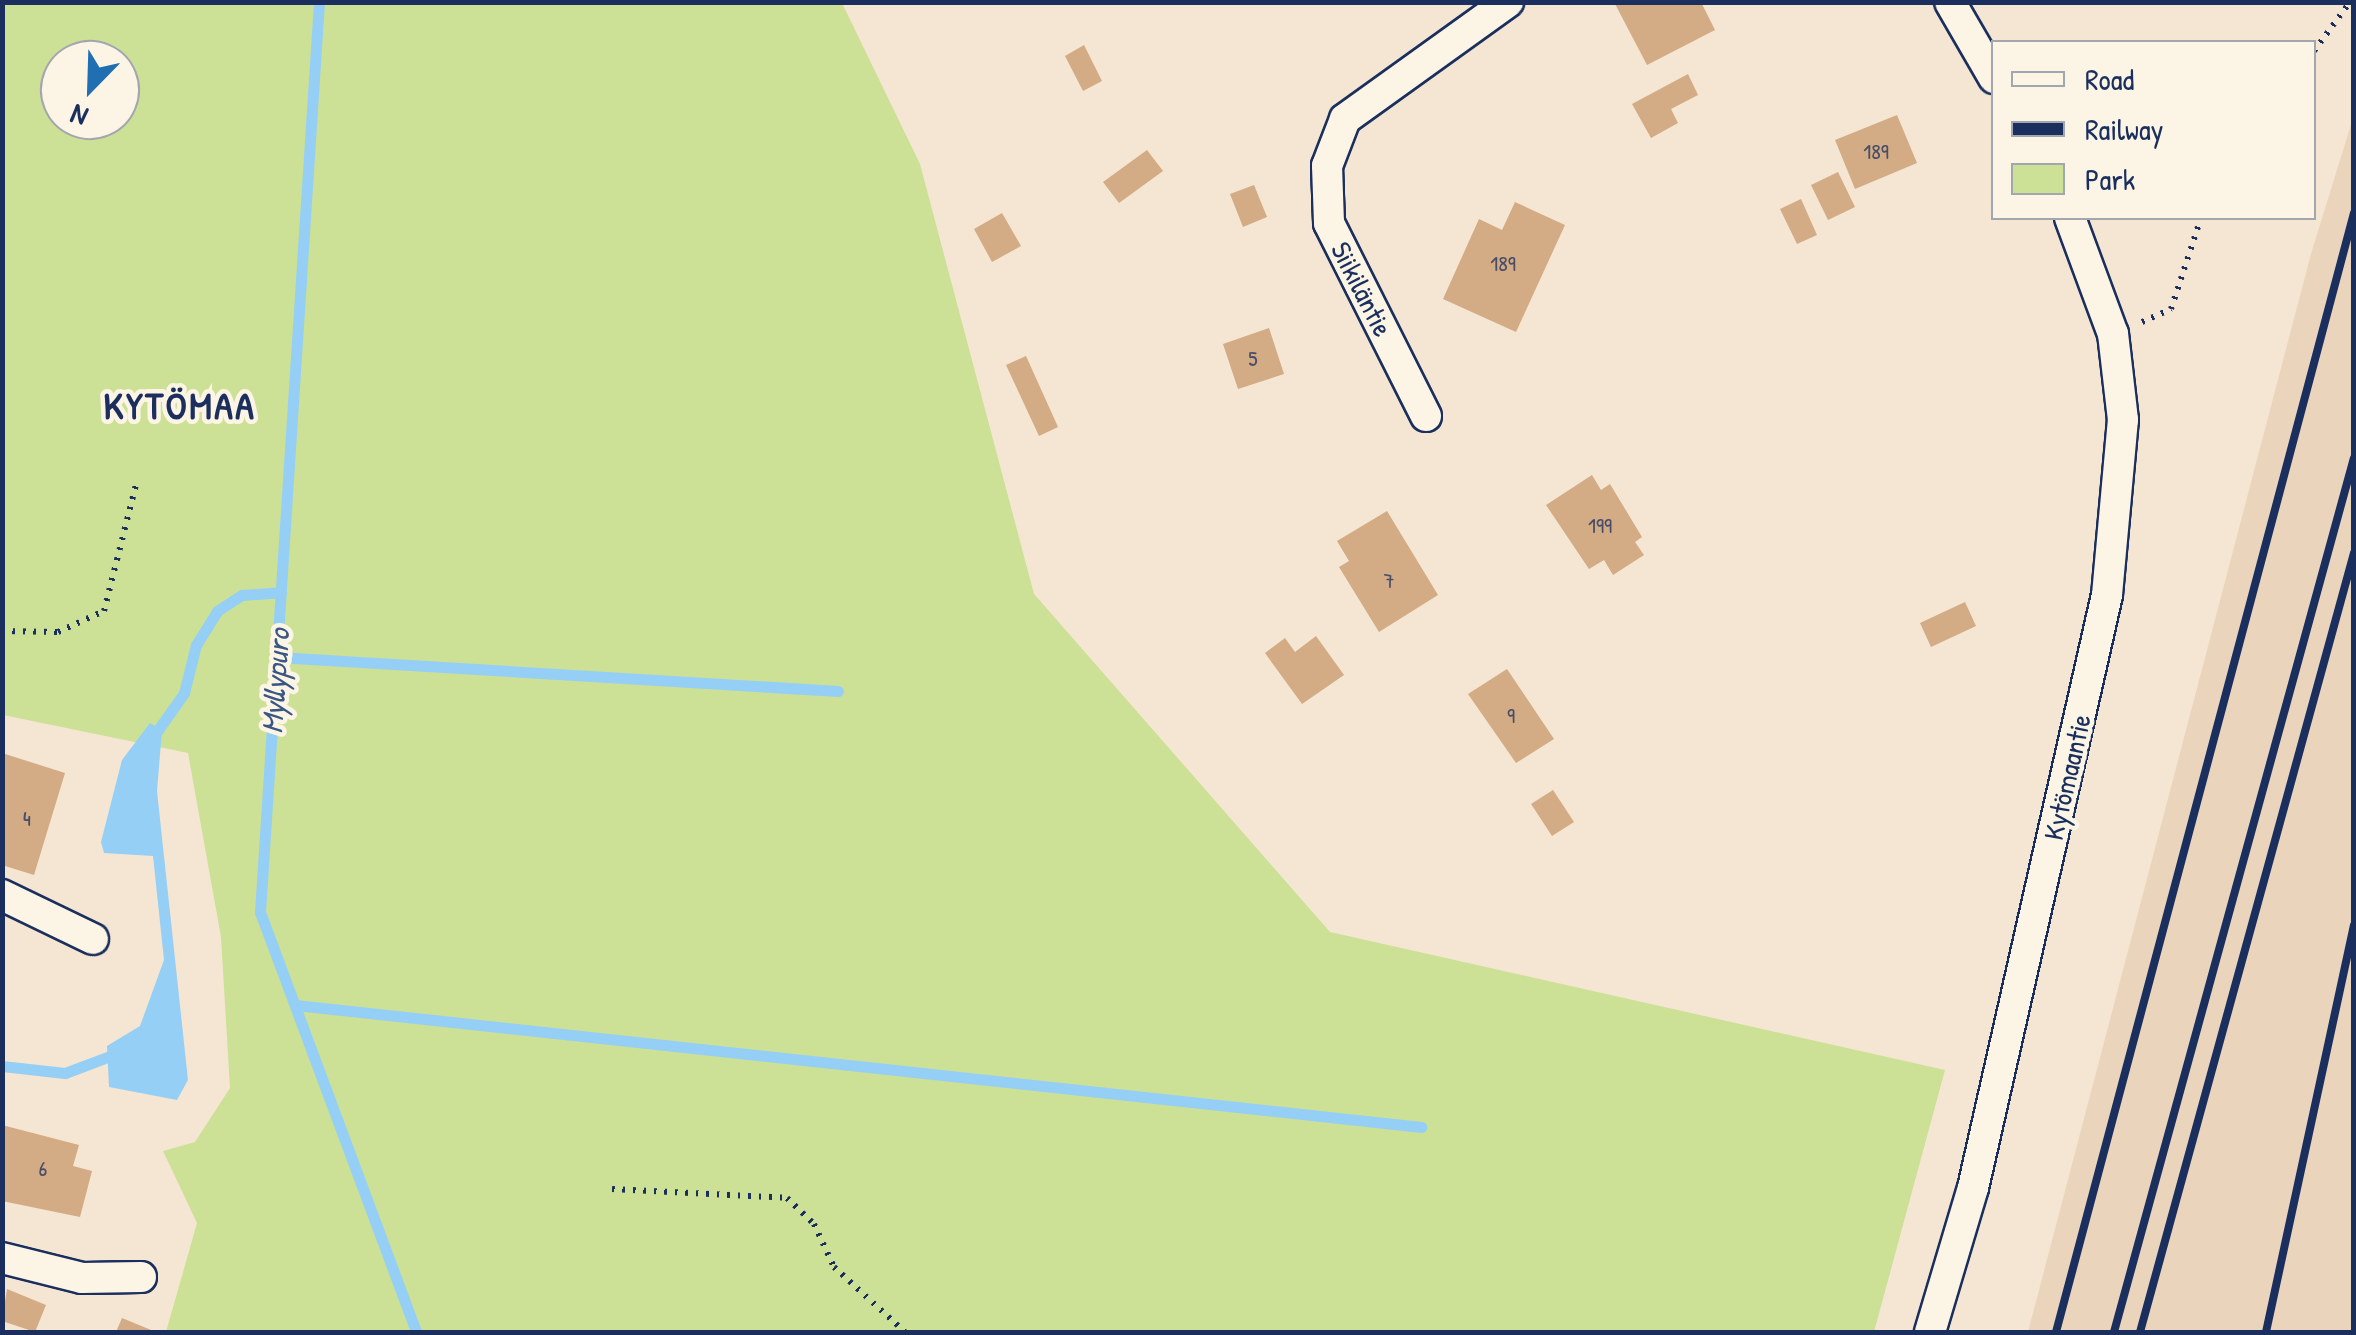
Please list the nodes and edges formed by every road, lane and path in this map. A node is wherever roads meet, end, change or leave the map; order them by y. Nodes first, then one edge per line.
1 (1508, 2) edge
2 (1950, 2) edge
3 (2350, 2) edge
4 (2316, 49) edge
5 (1991, 73) edge
6 (2071, 220) edge
7 (2200, 220) edge
8 (2114, 334) junction
9 (1426, 416) dead end
10 (137, 481) dead end
11 (2, 631) edge
12 (2, 895) edge
13 (93, 939) dead end
14 (612, 1190) dead end
15 (2, 1258) edge
16 (142, 1277) dead end
17 (905, 1332) edge
18 (1930, 1332) edge

1 - 9 street, Siikiläntie
2 - 5 street
3 - 4 path
6 - 8 street, Kytömaantie
7 - 8 path
8 - 18 street, Kytömaantie
10 - 11 path
12 - 13 street
14 - 17 path
15 - 16 street

